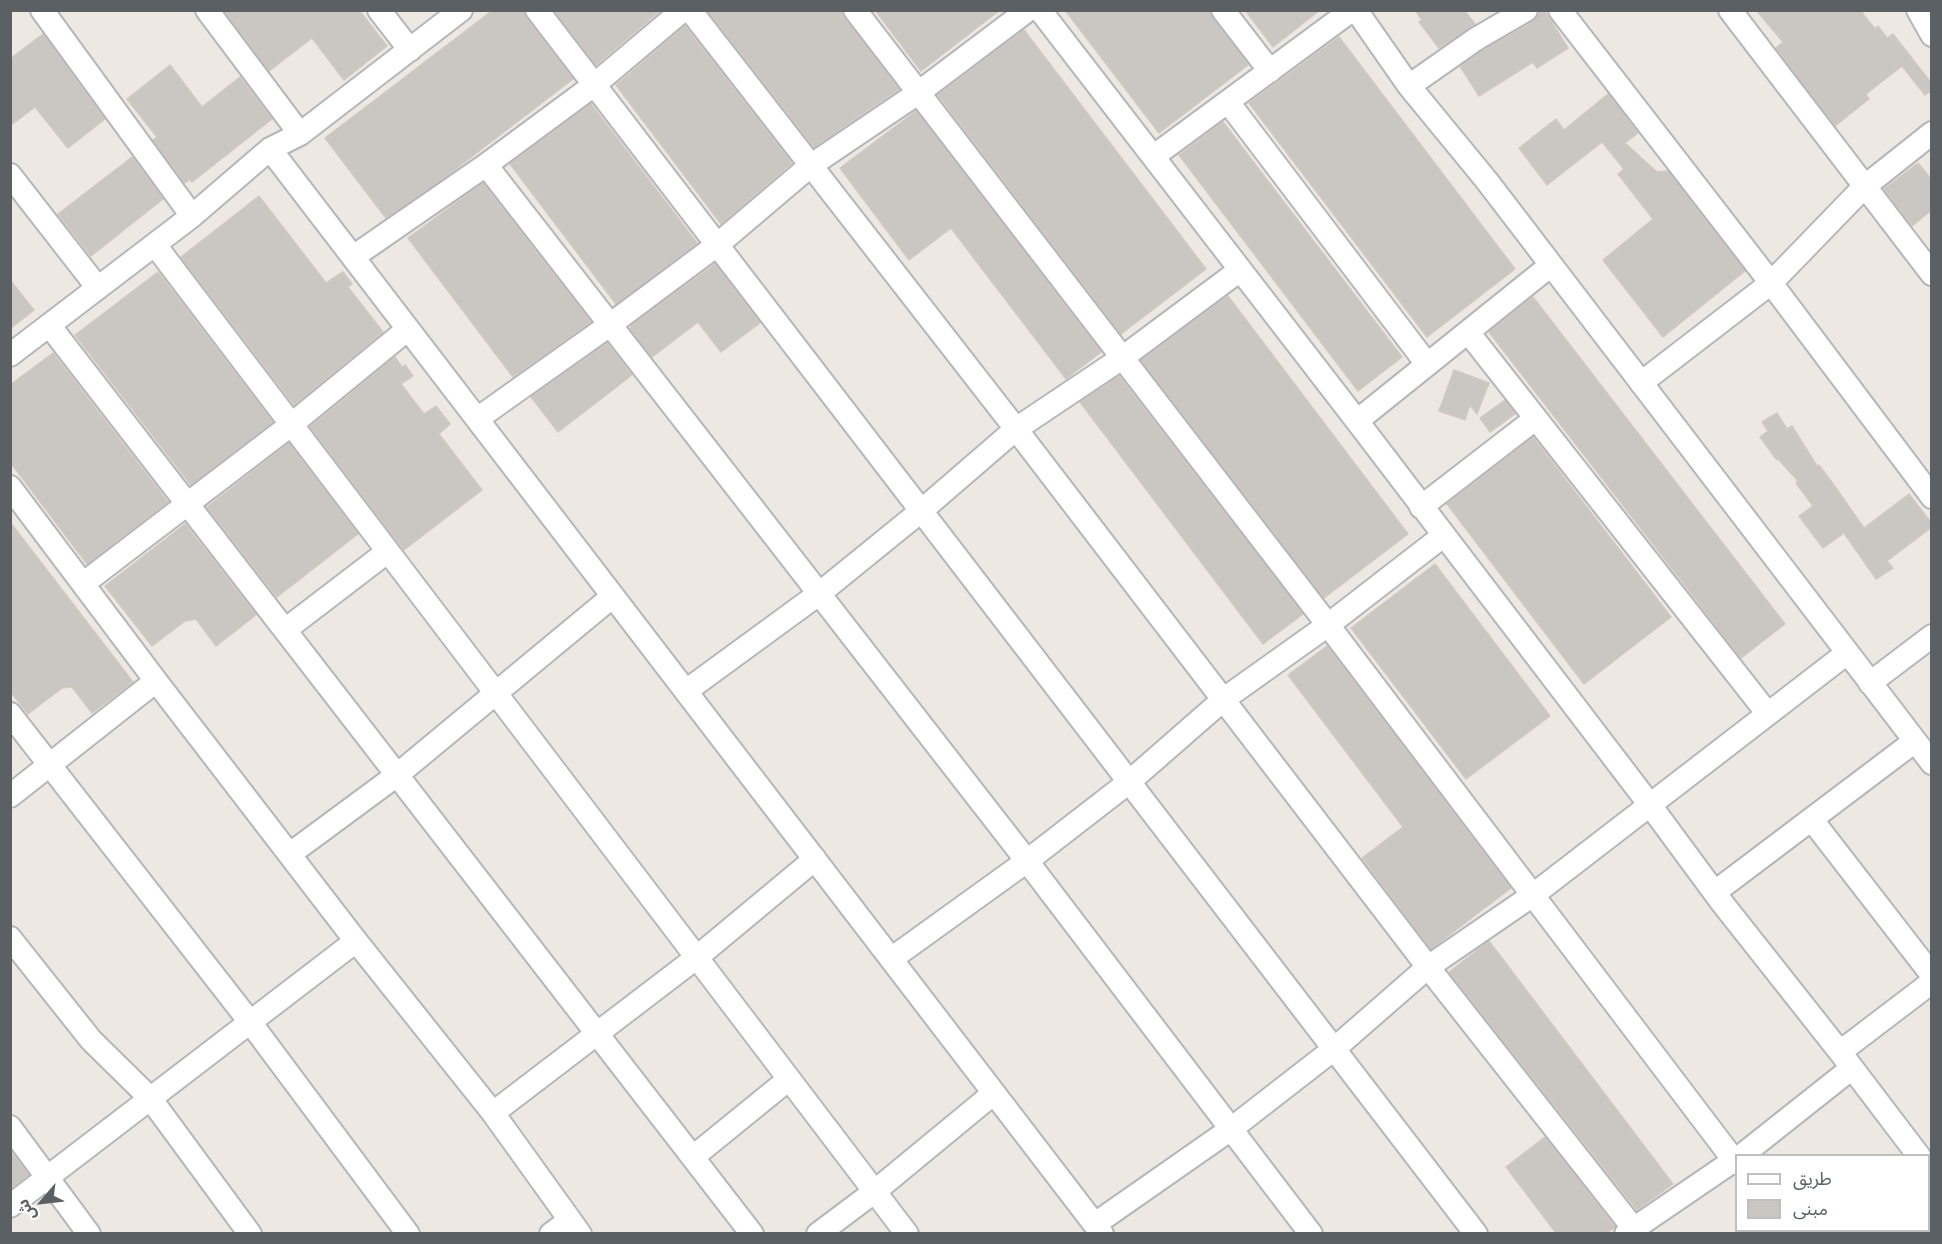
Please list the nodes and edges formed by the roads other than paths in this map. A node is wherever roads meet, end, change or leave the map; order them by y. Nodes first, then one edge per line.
1 (42, 10) edge
2 (207, 10) edge
3 (379, 10) edge
4 (461, 10) edge
5 (537, 10) edge
6 (683, 10) edge
7 (690, 10) edge
8 (855, 10) edge
9 (1028, 10) edge
10 (1040, 10) edge
11 (1223, 10) edge
12 (1354, 10) edge
13 (1526, 10) edge
14 (1560, 10) edge
15 (1730, 10) edge
16 (1918, 10) edge
17 (1932, 35) edge
18 (410, 50) junction
19 (1270, 71) junction
20 (594, 85) junction
21 (1409, 86) junction
22 (918, 93) junction
23 (1228, 102) junction
24 (300, 134) junction
25 (1932, 134) edge
26 (270, 149) junction
27 (1154, 156) junction
28 (486, 165) junction
29 (810, 166) junction
30 (10, 175) edge
31 (1864, 187) junction
32 (192, 216) junction
33 (154, 245) junction
34 (717, 245) junction
35 (352, 257) junction
36 (1551, 265) junction
37 (1240, 270) junction
38 (1932, 274) edge
39 (1771, 283) junction
40 (98, 288) junction
41 (611, 324) junction
42 (49, 325) junction
43 (408, 329) junction
44 (1468, 332) junction
45 (10, 355) edge
46 (1122, 358) junction
47 (1427, 364) junction
48 (1641, 383) junction
49 (477, 418) junction
50 (1535, 419) junction
51 (1357, 421) junction
52 (292, 424) junction
53 (1016, 429) junction
54 (10, 487) edge
55 (1932, 497) edge
56 (188, 504) junction
57 (1421, 507) junction
58 (921, 510) junction
59 (1443, 536) junction
60 (387, 552) junction
61 (84, 583) junction
62 (820, 593) junction
63 (613, 596) junction
64 (1328, 625) junction
65 (285, 630) junction
66 (1932, 636) edge
67 (1847, 652) junction
68 (156, 681) junction
69 (1870, 683) junction
70 (496, 691) junction
71 (686, 691) junction
72 (1224, 699) junction
73 (10, 714) edge
74 (1768, 714) junction
75 (1915, 741) junction
76 (1932, 763) edge
77 (49, 765) junction
78 (397, 775) junction
79 (1129, 782) junction
80 (10, 796) edge
81 (1650, 805) junction
82 (1812, 820) junction
83 (290, 854) junction
84 (815, 859) junction
85 (1027, 861) junction
86 (1714, 892) junction
87 (1533, 895) junction
88 (10, 938) edge
89 (356, 941) junction
90 (696, 958) junction
91 (891, 959) junction
92 (1428, 967) junction
93 (1932, 975) edge
94 (1932, 982) edge
95 (250, 1022) junction
96 (597, 1034) junction
97 (1334, 1049) junction
98 (1846, 1060) junction
99 (789, 1079) junction
100 (994, 1093) junction
101 (150, 1098) junction
102 (494, 1113) junction
103 (10, 1127) edge
104 (1231, 1129) junction
105 (1744, 1154) edge
106 (1918, 1154) edge
107 (693, 1157) junction
108 (1735, 1157) edge
109 (1735, 1161) edge
110 (47, 1178) junction
111 (874, 1192) junction
112 (10, 1206) edge
113 (575, 1226) edge
114 (1099, 1229) edge
115 (1633, 1231) edge
116 (89, 1233) edge
117 (250, 1233) edge
118 (408, 1233) edge
119 (550, 1233) edge
120 (752, 1233) edge
121 (818, 1233) edge
122 (907, 1233) edge
123 (1311, 1233) edge
124 (1476, 1233) edge

1 - 32 street
2 - 24 street
3 - 18 street
4 - 18 street
5 - 20 street
6 - 20 street
7 - 29 street
8 - 22 street
9 - 22 street
10 - 27 street
11 - 19 street
12 - 19 street
12 - 21 street
13 - 21 street
14 - 39 street
15 - 31 street
16 - 17 street
18 - 24 street
19 - 23 street
20 - 28 street
20 - 34 street
21 - 36 street
22 - 29 street
22 - 46 street
23 - 27 street
23 - 47 street
24 - 26 street
25 - 31 street
26 - 32 street
26 - 35 street
27 - 37 street
28 - 35 street
28 - 41 street
29 - 34 street
29 - 53 street
30 - 40 street
31 - 38 street
31 - 39 street
32 - 33 street
33 - 40 street
33 - 52 street
34 - 41 street
34 - 58 street
35 - 43 street
36 - 44 street
36 - 48 street
37 - 46 street
37 - 51 street
39 - 48 street
39 - 55 street
40 - 42 street
41 - 49 street
41 - 62 street
42 - 45 street
42 - 56 street
43 - 49 street
43 - 52 street
44 - 47 street
44 - 50 street
46 - 53 street
46 - 64 street
47 - 51 street
48 - 67 street
49 - 63 street
50 - 57 street
50 - 74 street
51 - 57 street
52 - 56 street
52 - 60 street
53 - 58 street
53 - 72 street
54 - 61 street
56 - 61 street
56 - 65 street
57 - 59 street
58 - 62 street
58 - 79 street
59 - 64 street
59 - 81 street
60 - 65 street
60 - 70 street
61 - 68 street
62 - 71 street
62 - 85 street
63 - 70 street
63 - 71 street
64 - 72 street
64 - 87 street
65 - 78 street
66 - 69 street
67 - 69 street
67 - 74 street
68 - 77 street
68 - 83 street
69 - 75 street
70 - 78 street
70 - 90 street
71 - 84 street
72 - 79 street
72 - 92 street
73 - 77 street
74 - 81 street
75 - 76 street
75 - 82 street
77 - 80 street
77 - 95 street
78 - 83 street
78 - 96 street
79 - 85 street
79 - 97 street
81 - 86 street
81 - 87 street
82 - 86 street
82 - 93 street
83 - 89 street
84 - 90 street
84 - 91 street
85 - 91 street
85 - 104 street
86 - 98 street
87 - 92 street
87 - 108 street
88 - 101 street
89 - 95 street
89 - 102 street
90 - 96 street
90 - 99 street
91 - 100 street
92 - 97 street
92 - 115 street
94 - 98 street
95 - 101 street
95 - 118 street
96 - 102 street
96 - 107 street
97 - 104 street
97 - 124 street
98 - 105 street
98 - 106 street
99 - 107 street
99 - 111 street
100 - 111 street
100 - 114 street
101 - 110 street
101 - 117 street
102 - 113 street
103 - 110 street
104 - 114 street
104 - 123 street
107 - 120 street
109 - 115 street
110 - 112 street
110 - 116 street
111 - 121 street
111 - 122 street
113 - 119 street

